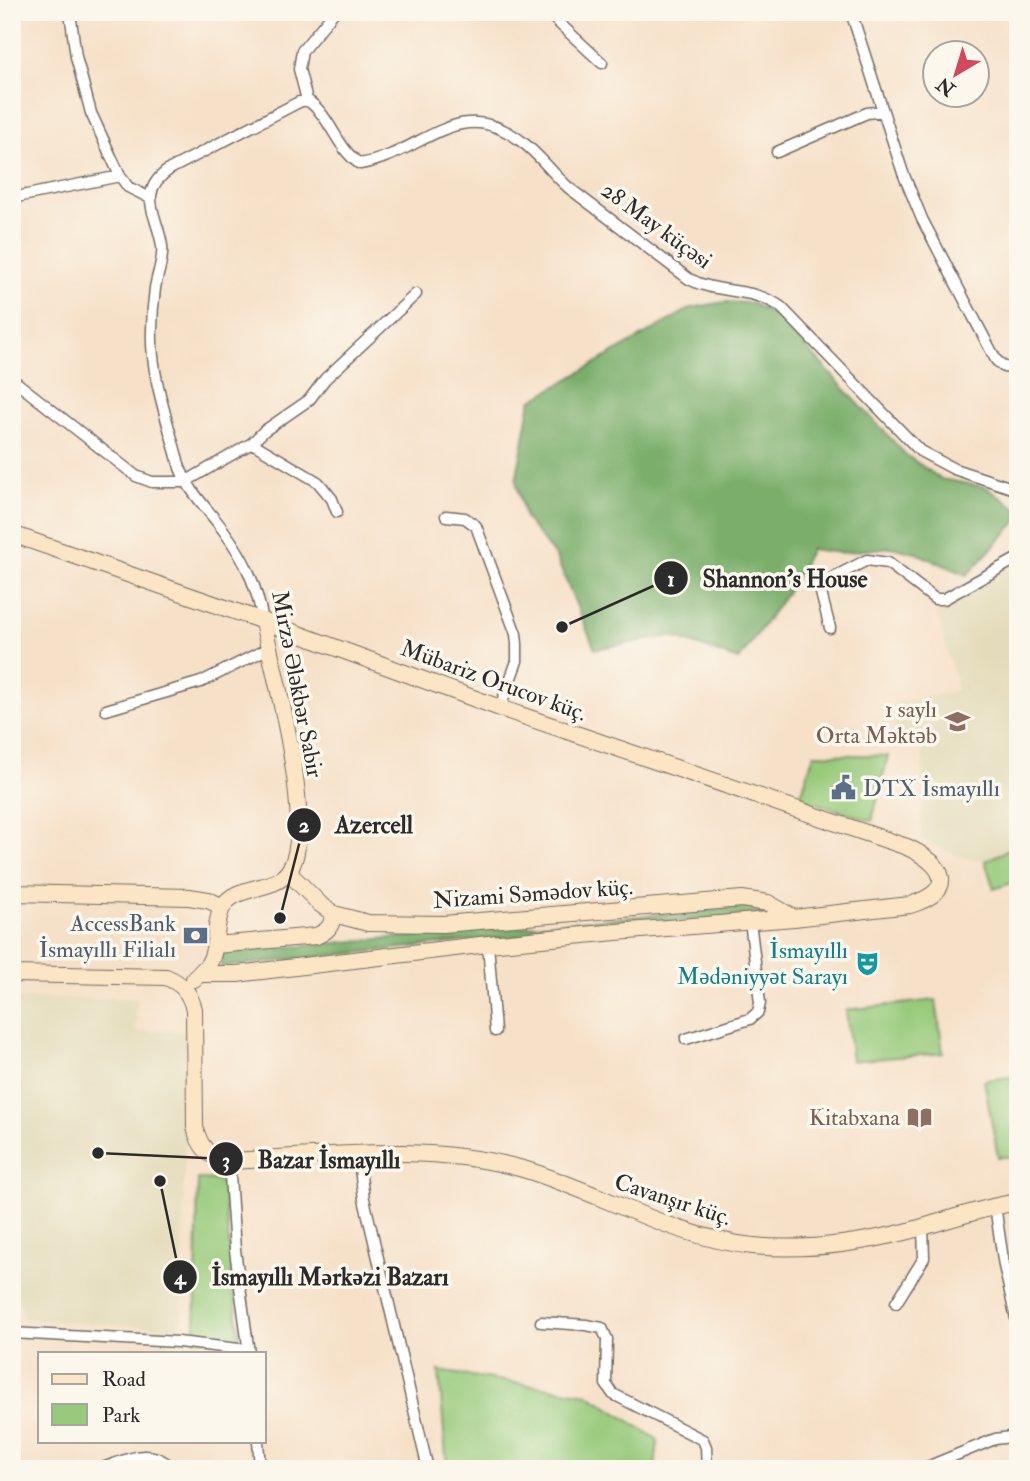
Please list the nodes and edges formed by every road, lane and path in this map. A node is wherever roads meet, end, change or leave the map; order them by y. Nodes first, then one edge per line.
1 (70, 12) edge
2 (334, 12) edge
3 (547, 12) edge
4 (851, 12) edge
5 (602, 63) dead end
6 (307, 100) junction
7 (883, 111) junction
8 (778, 152) dead end
9 (120, 176) junction
10 (12, 198) edge
11 (150, 198) junction
12 (416, 294) dead end
13 (1018, 369) edge
14 (12, 379) edge
15 (252, 443) junction
16 (185, 482) junction
17 (1018, 490) edge
18 (337, 513) dead end
19 (446, 516) dead end
20 (12, 534) edge
21 (1018, 558) edge
22 (263, 621) junction
23 (830, 628) dead end
24 (269, 648) junction
25 (500, 708) junction
26 (106, 710) dead end
27 (288, 872) junction
28 (12, 893) edge
29 (223, 907) junction
30 (334, 914) junction
31 (794, 918) junction
32 (750, 920) junction
33 (488, 944) junction
34 (216, 945) junction
35 (12, 974) edge
36 (200, 974) junction
37 (184, 986) junction
38 (495, 1031) dead end
39 (686, 1039) dead end
40 (358, 1154) junction
41 (229, 1161) junction
42 (1018, 1202) edge
43 (995, 1206) junction
44 (923, 1227) junction
45 (896, 1303) dead end
46 (541, 1322) dead end
47 (1018, 1327) edge
48 (12, 1334) edge
49 (249, 1352) edge
50 (1018, 1436) edge
51 (258, 1442) edge
52 (99, 1469) edge
53 (173, 1469) edge
54 (260, 1469) edge
55 (428, 1469) edge
56 (707, 1469) edge
57 (922, 1469) edge

1 - 9 street
2 - 6 street, 28 May küçəsi
3 - 5 street
4 - 7 street
6 - 11 street
6 - 17 street, 28 May küçəsi
7 - 8 street
7 - 13 street
9 - 10 street
9 - 11 street
11 - 16 street
12 - 15 street
14 - 16 street
15 - 16 street
15 - 18 street
16 - 22 street, Mirzə Ələkbər Sabir
19 - 25 street
20 - 22 street, Mübariz Orucov küç.
21 - 23 street
22 - 24 street, Mirzə Ələkbər Sabir
22 - 25 street, Mübariz Orucov küç.
24 - 26 street
24 - 27 street, Mirzə Ələkbər Sabir
25 - 31 street, Mübariz Orucov küç.
27 - 29 street
27 - 30 street, Nizami Səmədov küç.
28 - 29 street
29 - 34 street
30 - 31 street, Nizami Səmədov küç.
30 - 34 street
31 - 32 street
32 - 33 street
32 - 39 street
33 - 36 street
33 - 38 street
34 - 36 street
35 - 37 street
36 - 37 street
37 - 41 street, Cavanşır küç.
40 - 41 street, Cavanşır küç.
40 - 44 street, Cavanşır küç.
40 - 55 street
41 - 49 street
42 - 43 street, Cavanşır küç.
43 - 44 street, Cavanşır küç.
43 - 47 street
44 - 45 street
46 - 56 street
48 - 49 street
50 - 57 street
51 - 54 street
52 - 53 street

